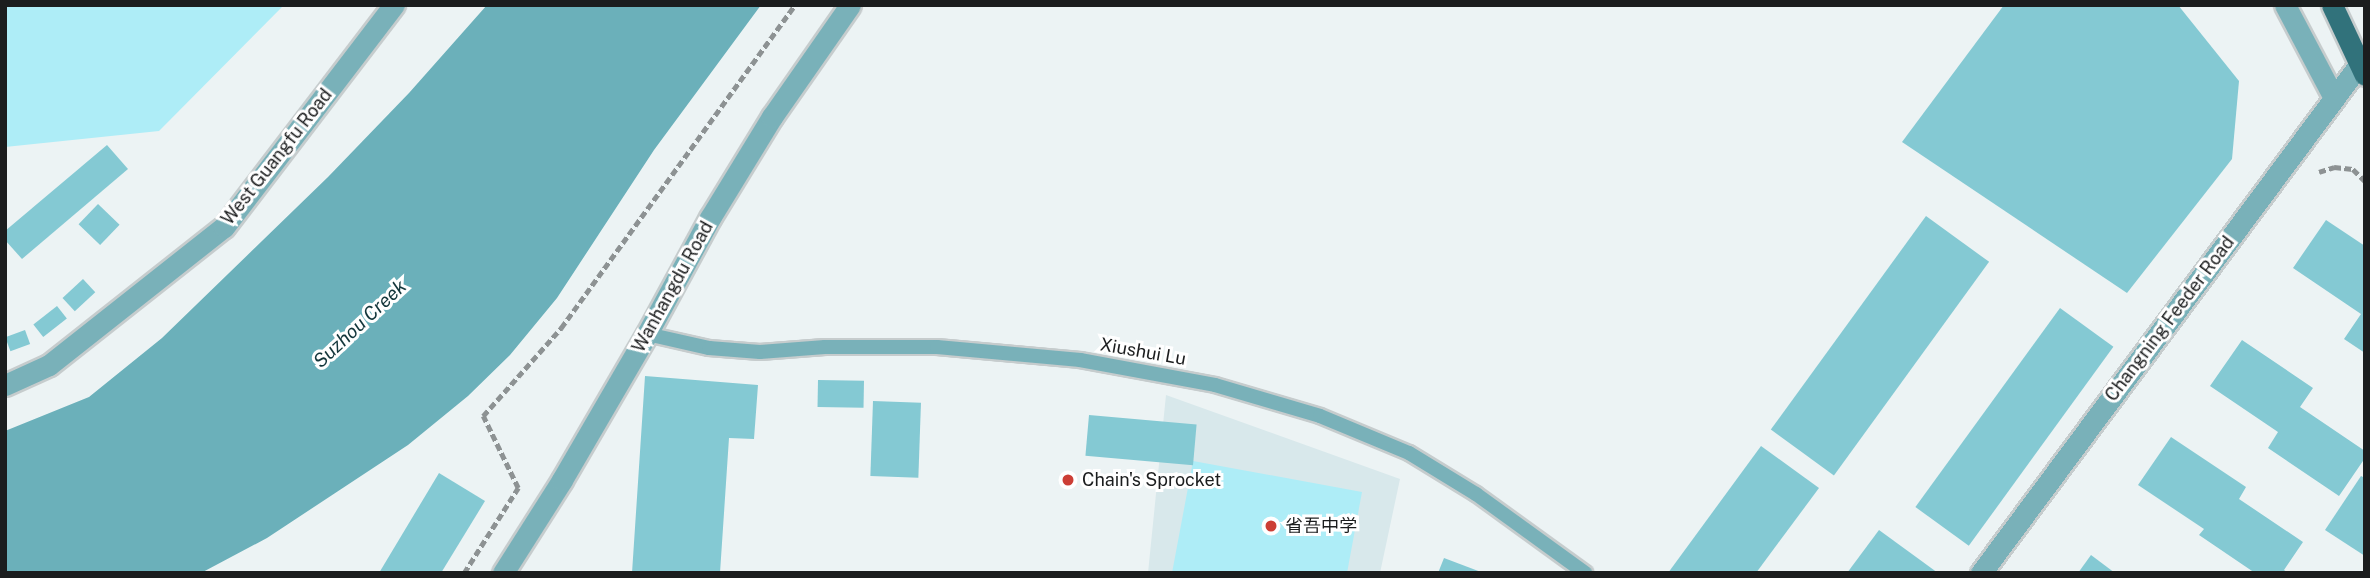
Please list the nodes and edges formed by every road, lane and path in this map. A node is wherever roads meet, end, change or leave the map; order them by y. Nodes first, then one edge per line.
1 (394, 5) edge
2 (795, 5) edge
3 (850, 5) edge
4 (2285, 5) edge
5 (2332, 5) edge
6 (2362, 70) edge
7 (2334, 98) junction
8 (2319, 172) dead end
9 (2365, 181) edge
10 (647, 334) junction
11 (5, 385) edge
12 (464, 573) edge
13 (503, 573) edge
14 (1585, 573) edge
15 (1981, 573) edge

1 - 11 street, West Guangfu Road
2 - 12 path
3 - 10 street, Wanhangdu Road
4 - 7 street
5 - 6 main road
6 - 7 street, Changning Feeder Road
7 - 15 street, Changning Feeder Road
8 - 9 path
10 - 13 street, Wanhangdu Road
10 - 14 lane, Xiushui Lu

